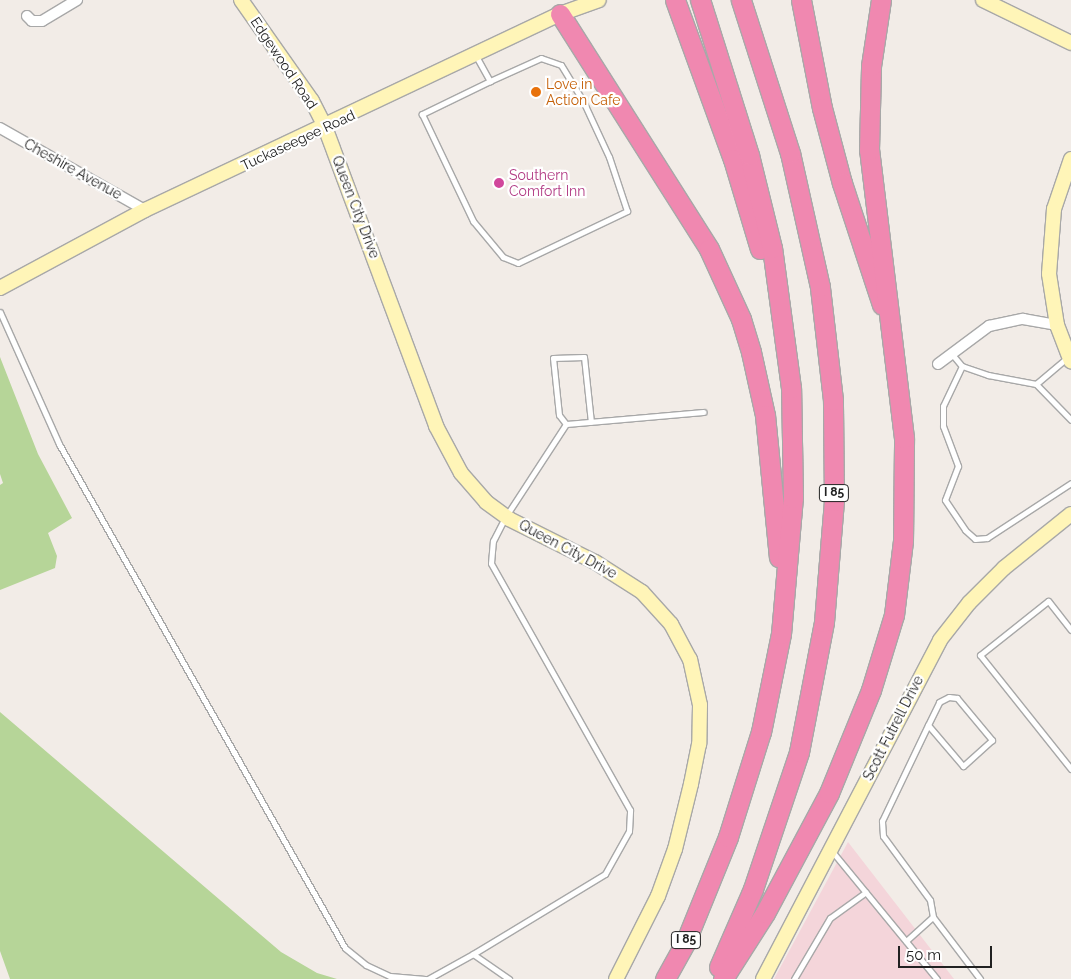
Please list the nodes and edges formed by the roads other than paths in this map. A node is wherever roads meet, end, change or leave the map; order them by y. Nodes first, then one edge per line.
1 (77, 0) edge
2 (241, 0) edge
3 (599, 0) edge
4 (675, 0) edge
5 (700, 0) edge
6 (741, 0) edge
7 (800, 0) edge
8 (881, 0) edge
9 (983, 0) edge
10 (560, 14) junction
11 (27, 16) dead end
12 (1071, 43) edge
13 (476, 55) junction
14 (490, 81) junction
15 (325, 127) junction
16 (0, 128) edge
17 (1071, 159) edge
18 (145, 210) junction
19 (0, 288) edge
20 (0, 312) edge
21 (1057, 325) junction
22 (894, 345) junction
23 (788, 346) junction
24 (951, 353) junction
25 (1070, 359) edge
26 (938, 364) dead end
27 (962, 366) junction
28 (1036, 384) junction
29 (703, 412) dead end
30 (1071, 420) edge
31 (590, 422) junction
32 (566, 424) junction
33 (1071, 483) edge
34 (506, 516) junction
35 (1070, 516) edge
36 (1071, 630) edge
37 (781, 634) junction
38 (928, 726) junction
39 (1071, 769) edge
40 (831, 850) junction
41 (866, 892) junction
42 (933, 918) junction
43 (906, 941) junction
44 (473, 954) junction
45 (509, 979) edge
46 (616, 979) edge
47 (665, 979) edge
48 (713, 979) edge
49 (723, 979) edge
50 (763, 979) edge
51 (794, 979) edge
52 (937, 979) edge
53 (980, 979) edge

1 - 11 street
2 - 15 street, Edgewood Road
3 - 10 street, Tuckaseegee Road
4 - 23 highway
5 - 23 highway, I 85
6 - 48 highway, I 85
7 - 22 highway
8 - 22 highway
9 - 12 street
10 - 13 street, Tuckaseegee Road
10 - 37 highway
13 - 14 lane
13 - 15 street, Tuckaseegee Road
14 - 14 lane
15 - 18 street, Tuckaseegee Road
15 - 34 street, Queen City Drive
16 - 18 street, Cheshire Avenue
17 - 21 street
18 - 19 street, Tuckaseegee Road
20 - 44 lane
21 - 24 street
21 - 25 street
22 - 49 highway
23 - 37 highway, I 85
24 - 26 street
24 - 27 lane
25 - 28 lane
27 - 28 lane
27 - 33 lane
28 - 30 lane
29 - 31 lane
31 - 32 lane
31 - 32 lane
32 - 34 lane
34 - 44 lane
34 - 46 street, Queen City Drive
35 - 40 street, Scott Futrell Drive
36 - 39 lane
37 - 47 highway, I 85
38 - 38 lane
38 - 42 lane
40 - 41 lane
40 - 50 street, Scott Futrell Drive
41 - 43 lane
41 - 51 lane
42 - 43 lane
42 - 53 lane
43 - 52 lane
44 - 45 lane

